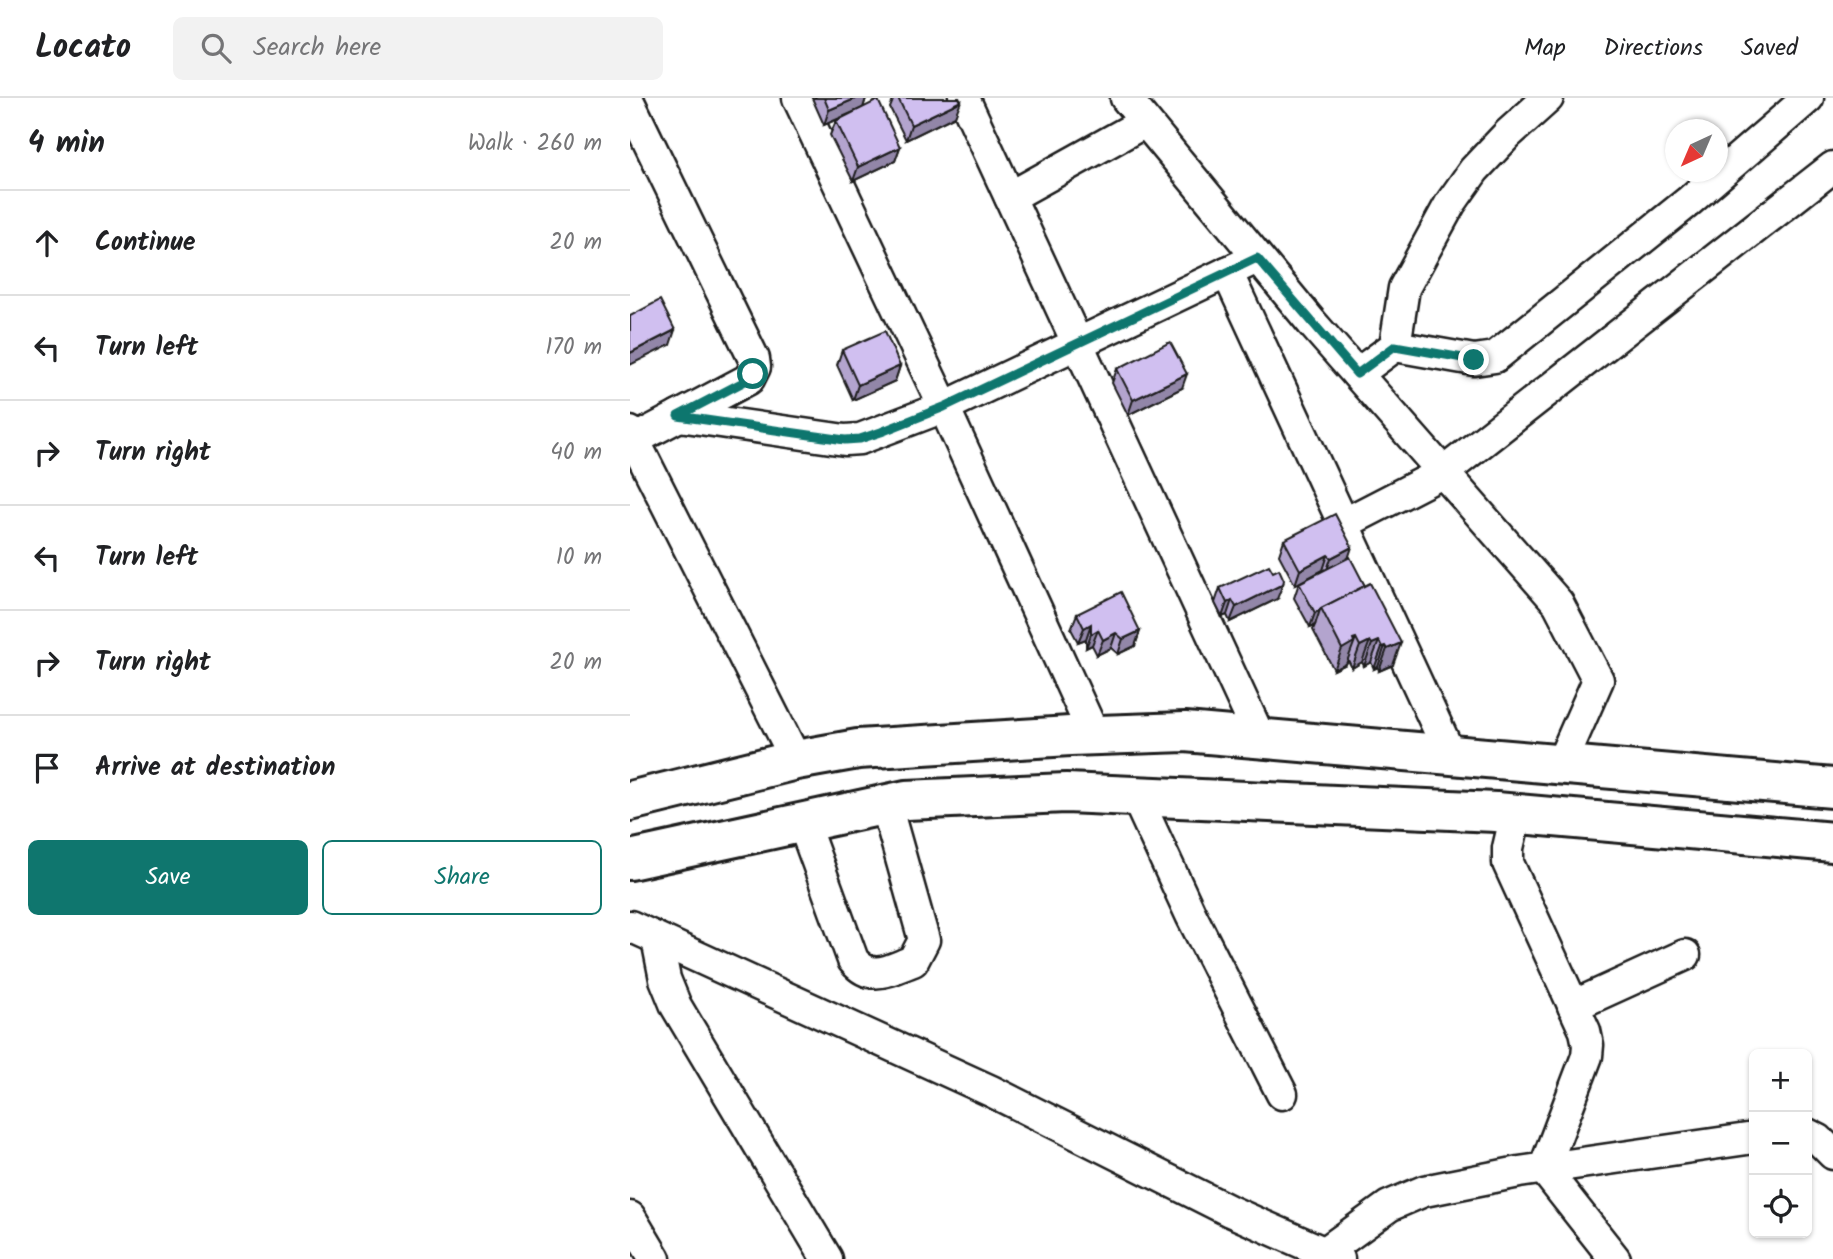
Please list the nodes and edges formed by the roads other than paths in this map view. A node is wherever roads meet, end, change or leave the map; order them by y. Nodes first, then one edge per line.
1 (798, 98) edge
2 (964, 98) edge
3 (1126, 98) edge
4 (1548, 98) edge
5 (1808, 98) edge
6 (630, 104) edge
7 (1145, 122) junction
8 (1833, 167) edge
9 (1010, 197) junction
10 (1257, 258) junction
11 (1227, 272) junction
12 (1078, 344) junction
13 (1395, 346) junction
14 (1357, 374) junction
15 (944, 407) junction
16 (678, 416) junction
17 (631, 438) edge
18 (1444, 472) junction
19 (1345, 523) junction
20 (1094, 735) junction
21 (1260, 738) junction
22 (1450, 754) junction
23 (796, 760) junction
24 (1560, 764) junction
25 (1833, 788) edge
26 (1136, 796) junction
27 (630, 801) edge
28 (886, 805) junction
29 (1516, 814) junction
30 (803, 823) junction
31 (1833, 842) edge
32 (630, 860) edge
33 (643, 933) edge
34 (1685, 956) dead end
35 (1573, 1006) junction
36 (1282, 1094) dead end
37 (1812, 1136) edge
38 (1749, 1139) edge
39 (1833, 1154) edge
40 (1544, 1169) junction
41 (630, 1217) edge
42 (1326, 1257) edge
43 (655, 1259) edge
44 (827, 1259) edge
45 (1615, 1259) edge

1 - 15 street
2 - 9 street
3 - 7 street
4 - 13 street
5 - 13 street
6 - 16 street
7 - 9 street
7 - 10 street
8 - 18 street
9 - 12 street
10 - 11 street
10 - 14 street
11 - 12 street
11 - 19 street
12 - 15 street
12 - 21 street
13 - 14 street
14 - 18 street
15 - 16 street
15 - 20 street
16 - 17 street
17 - 23 street
18 - 19 street
18 - 24 street
19 - 22 street
20 - 21 highway
20 - 23 highway
21 - 22 highway
22 - 24 highway
23 - 27 highway
24 - 25 highway
26 - 28 highway
26 - 29 highway
26 - 36 street
28 - 30 highway
28 - 30 street
29 - 31 highway
29 - 35 street
30 - 32 highway
33 - 42 street
33 - 44 street
34 - 35 street
35 - 40 street
37 - 39 street
38 - 40 street
40 - 42 street
40 - 45 street
41 - 43 street

